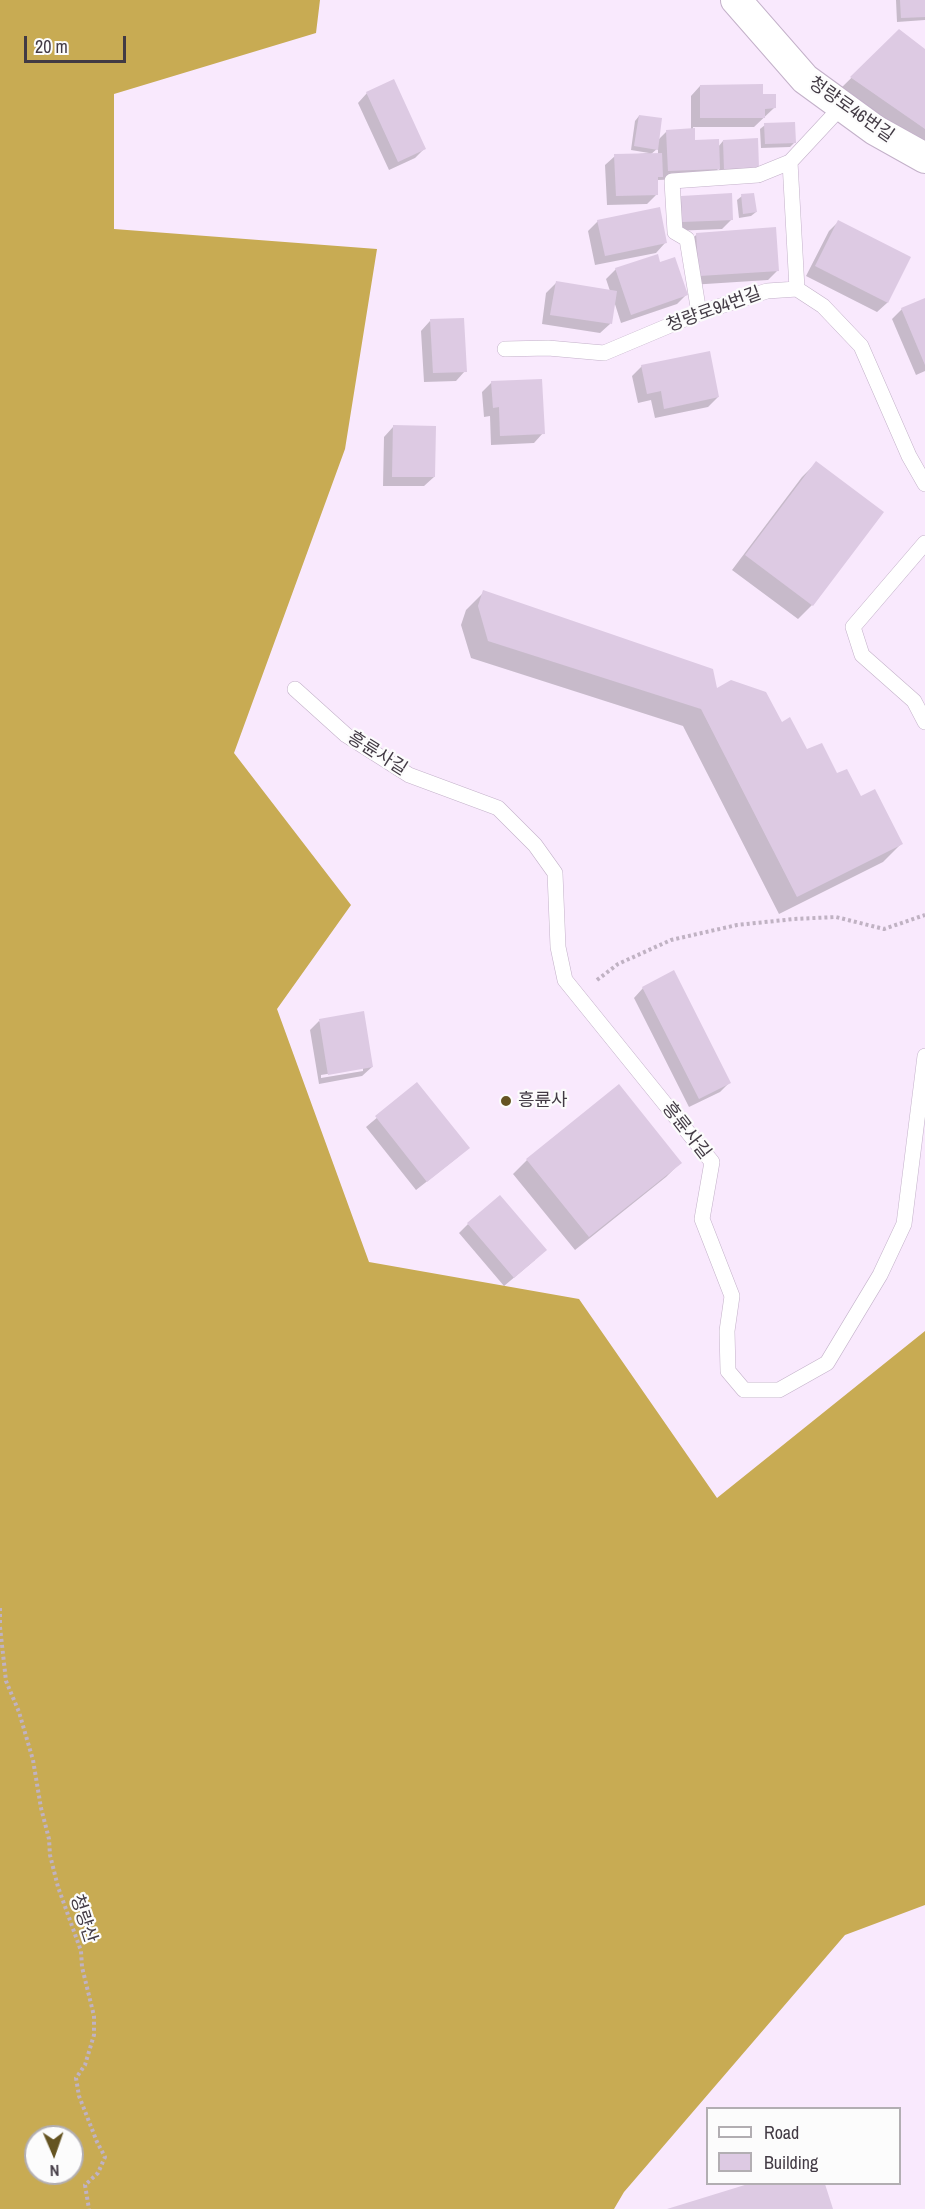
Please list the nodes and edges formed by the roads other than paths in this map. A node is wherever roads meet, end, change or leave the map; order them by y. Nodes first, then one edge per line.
1 (736, 0) edge
2 (842, 106) junction
3 (925, 158) edge
4 (790, 162) junction
5 (797, 289) junction
6 (699, 313) junction
7 (505, 349) dead end
8 (925, 484) edge
9 (925, 543) edge
10 (295, 689) dead end
11 (925, 722) edge
12 (925, 1056) edge

1 - 2 street, 청량로46번길
2 - 3 street, 청량로46번길
2 - 4 lane
4 - 5 lane
4 - 6 lane
5 - 6 lane, 청량로94번길
5 - 8 lane
6 - 7 lane, 청량로94번길
9 - 11 lane
10 - 12 lane, 흥륜사길

